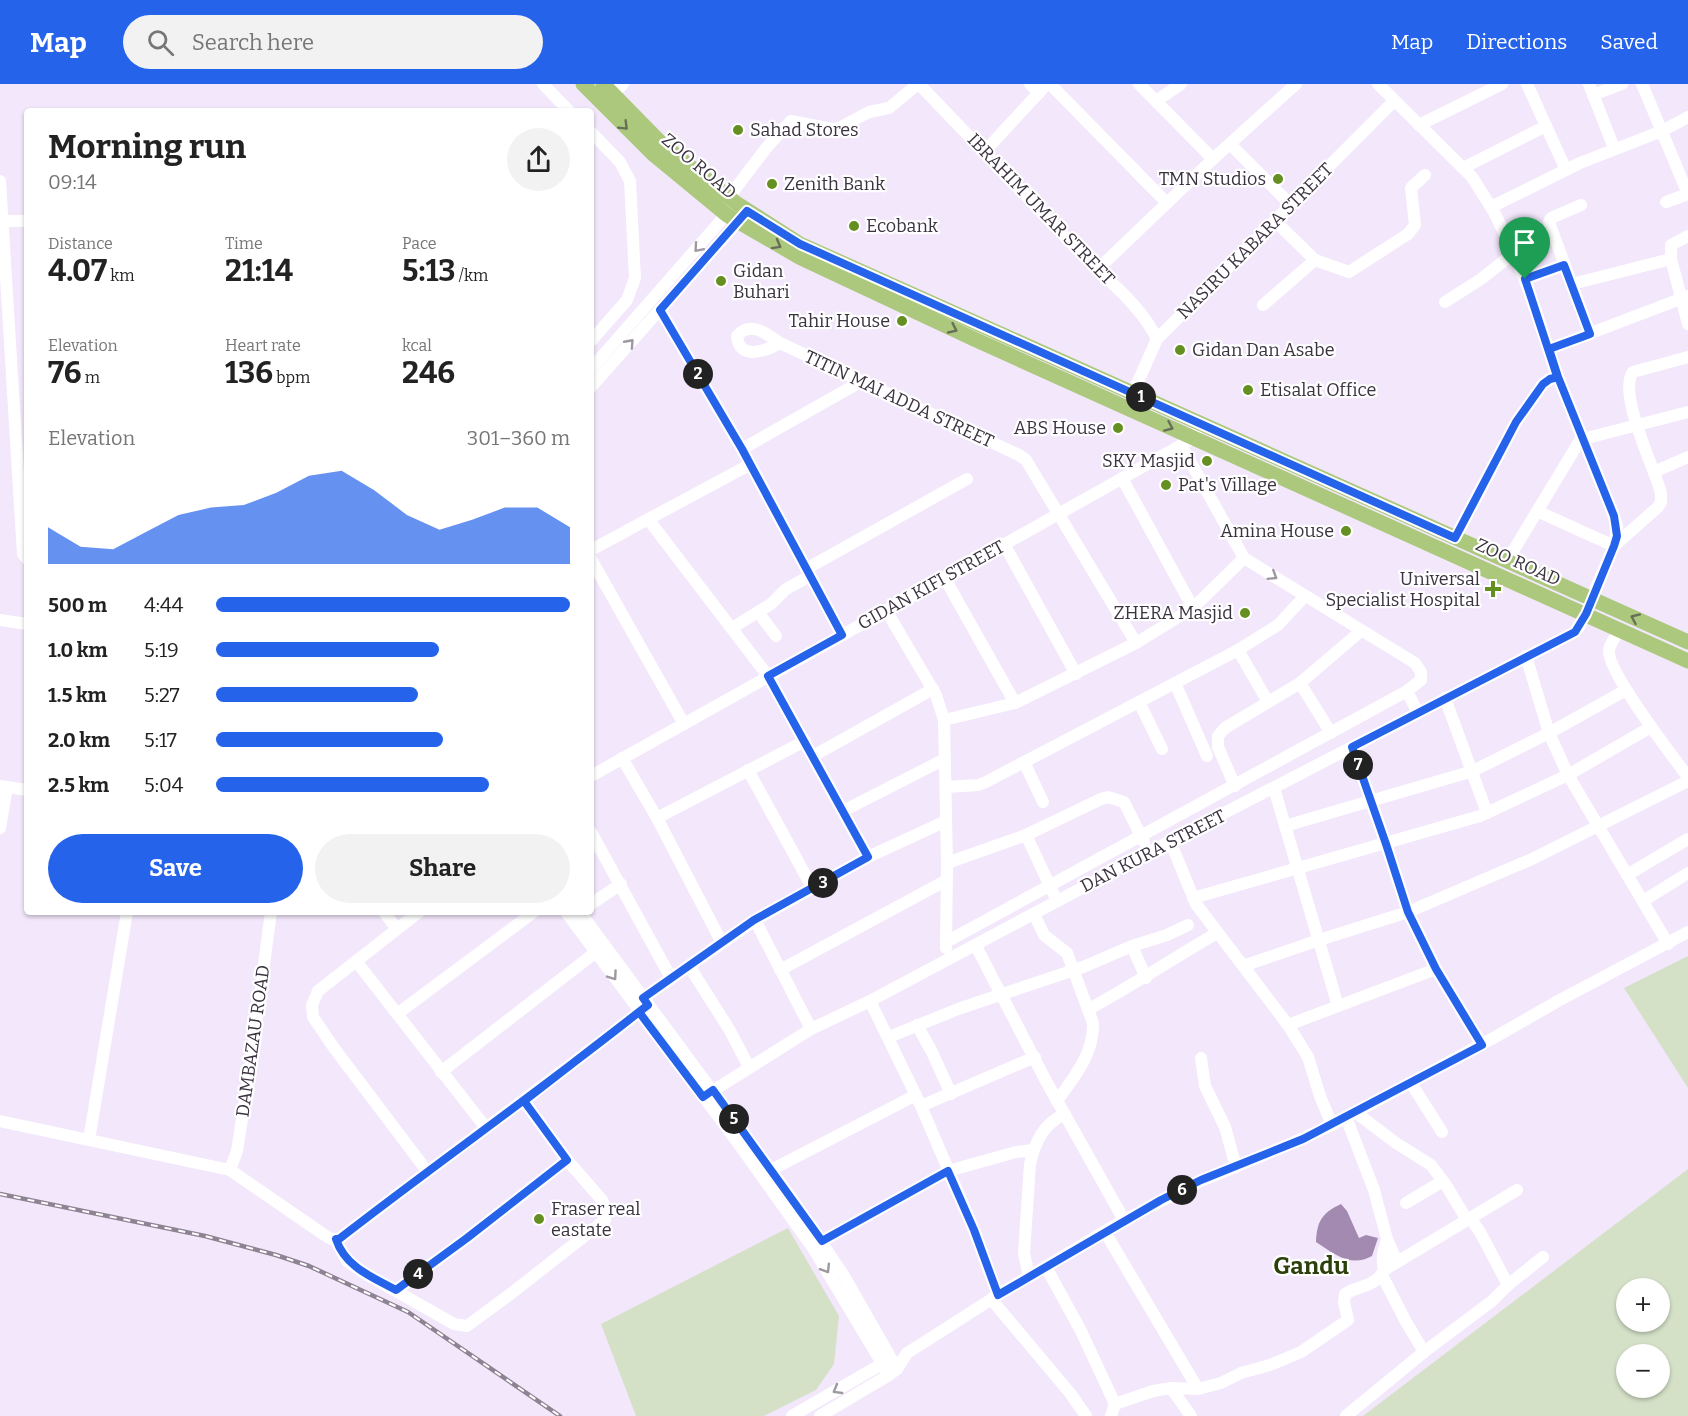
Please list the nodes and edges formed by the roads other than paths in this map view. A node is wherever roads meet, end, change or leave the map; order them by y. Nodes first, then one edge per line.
1 (543, 84) edge
2 (583, 84) edge
3 (918, 84) edge
4 (1139, 84) edge
5 (1180, 84) edge
6 (1296, 84) edge
7 (1378, 84) edge
8 (1502, 84) edge
9 (1527, 84) edge
10 (1622, 84) edge
11 (1642, 84) edge
12 (1042, 86) edge
13 (613, 88) edge
14 (1591, 89) edge
15 (1156, 101) junction
16 (1394, 101) junction
17 (566, 108) edge
18 (1688, 117) edge
19 (1419, 125) junction
20 (1546, 126) junction
21 (1662, 131) junction
22 (594, 135) edge
23 (1230, 144) junction
24 (1614, 148) junction
25 (984, 152) junction
26 (1213, 159) junction
27 (1463, 168) junction
28 (1566, 170) junction
29 (1425, 175) dead end
30 (1685, 177) edge
31 (0, 181) edge
32 (1688, 194) edge
33 (1666, 202) dead end
34 (1167, 203) junction
35 (1291, 205) junction
36 (1581, 205) dead end
37 (1491, 207) junction
38 (735, 210) junction
39 (1, 221) edge
40 (24, 221) edge
41 (1275, 221) junction
42 (1688, 236) edge
43 (1514, 253) junction
44 (1671, 259) junction
45 (1315, 260) junction
46 (1564, 265) junction
47 (1097, 270) junction
48 (1525, 279) junction
49 (1572, 284) junction
50 (1685, 298) edge
51 (1445, 302) dead end
52 (1263, 305) dead end
53 (660, 310) junction
54 (1688, 324) edge
55 (1590, 334) junction
56 (594, 338) edge
57 (1157, 339) junction
58 (780, 343) dead end
59 (1549, 349) junction
60 (5, 356) edge
61 (1688, 357) edge
62 (594, 360) edge
63 (1558, 377) junction
64 (862, 381) junction
65 (594, 384) edge
66 (1133, 393) junction
67 (1688, 412) edge
68 (1201, 424) junction
69 (1636, 426) junction
70 (1582, 438) junction
71 (1187, 441) junction
72 (742, 449) junction
73 (1688, 457) edge
74 (749, 465) junction
75 (1654, 471) junction
76 (1122, 478) junction
77 (967, 479) dead end
78 (1537, 511) junction
79 (1059, 513) junction
80 (648, 519) junction
81 (1455, 538) junction
82 (1004, 544) junction
83 (1614, 546) junction
84 (594, 548) edge
85 (24, 555) edge
86 (1244, 558) junction
87 (1508, 561) junction
88 (594, 564) edge
89 (808, 572) junction
90 (944, 577) junction
91 (1305, 596) junction
92 (1593, 599) junction
93 (1193, 608) junction
94 (886, 610) junction
95 (758, 612) junction
96 (1586, 614) junction
97 (0, 620) edge
98 (24, 624) edge
99 (732, 628) junction
100 (1619, 630) junction
101 (1361, 631) junction
102 (842, 635) junction
103 (776, 636) dead end
104 (1688, 642) edge
105 (1136, 643) junction
106 (1238, 650) junction
107 (1526, 656) junction
108 (1688, 661) edge
109 (1076, 674) junction
110 (768, 676) junction
111 (1300, 682) junction
112 (1175, 683) junction
113 (933, 689) junction
114 (1626, 690) junction
115 (1407, 691) junction
116 (1445, 698) junction
117 (1138, 702) junction
118 (1268, 702) junction
119 (1015, 704) junction
120 (1418, 713) junction
121 (944, 720) junction
122 (684, 724) junction
123 (1651, 727) junction
124 (1331, 733) junction
125 (1549, 733) junction
126 (805, 741) junction
127 (1352, 747) junction
128 (1162, 749) dead end
129 (813, 756) junction
130 (1207, 756) dead end
131 (622, 758) junction
132 (945, 759) junction
133 (1024, 762) junction
134 (748, 770) junction
135 (1473, 771) junction
136 (594, 774) edge
137 (1568, 775) junction
138 (1688, 779) edge
139 (1235, 786) junction
140 (3, 787) edge
141 (946, 787) junction
142 (1274, 788) junction
143 (24, 790) edge
144 (1371, 801) junction
145 (1043, 802) dead end
146 (843, 811) junction
147 (1487, 813) junction
148 (657, 819) junction
149 (946, 821) junction
150 (1285, 826) junction
151 (1599, 827) junction
152 (0, 828) edge
153 (1026, 835) junction
154 (1141, 836) junction
155 (594, 837) edge
156 (1688, 839) edge
157 (1170, 841) junction
158 (1386, 844) junction
159 (1149, 852) junction
160 (868, 857) junction
161 (947, 863) junction
162 (1298, 869) junction
163 (1688, 873) edge
164 (1627, 875) junction
165 (947, 880) junction
166 (621, 884) junction
167 (1049, 885) junction
168 (813, 889) junction
169 (1193, 898) junction
170 (1643, 901) junction
171 (594, 902) edge
172 (1057, 902) junction
173 (1408, 912) junction
174 (1034, 914) junction
175 (126, 915) edge
176 (271, 915) edge
177 (386, 915) edge
178 (415, 915) edge
179 (530, 915) edge
180 (568, 915) edge
181 (582, 915) edge
182 (754, 920) junction
183 (1188, 925) dead end
184 (397, 929) junction
185 (1688, 932) edge
186 (1217, 933) junction
187 (1319, 940) junction
188 (946, 942) junction
189 (722, 943) junction
190 (1668, 944) junction
191 (976, 946) junction
192 (1132, 946) junction
193 (596, 952) junction
194 (946, 961) junction
195 (356, 962) junction
196 (689, 966) junction
197 (1243, 966) junction
198 (1436, 969) junction
199 (780, 970) junction
200 (1073, 970) junction
201 (672, 978) junction
202 (1146, 978) junction
203 (1002, 994) junction
204 (870, 1001) junction
205 (643, 1005) junction
206 (1338, 1006) junction
207 (1089, 1009) junction
208 (398, 1014) junction
209 (917, 1025) junction
210 (1288, 1025) junction
211 (811, 1029) junction
212 (890, 1037) junction
213 (1482, 1045) junction
214 (1035, 1058) junction
215 (1201, 1058) dead end
216 (749, 1067) junction
217 (441, 1072) junction
218 (1411, 1083) junction
219 (708, 1094) junction
220 (951, 1094) junction
221 (524, 1101) junction
222 (919, 1101) junction
223 (1057, 1101) junction
224 (1065, 1114) junction
225 (1351, 1114) junction
226 (0, 1121) edge
227 (1332, 1125) junction
228 (486, 1128) junction
229 (1442, 1132) dead end
230 (89, 1140) junction
231 (1033, 1150) junction
232 (567, 1160) junction
233 (1236, 1167) junction
234 (230, 1170) junction
235 (771, 1170) junction
236 (428, 1171) junction
237 (948, 1171) junction
238 (1443, 1181) junction
239 (1517, 1190) dead end
240 (1406, 1203) dead end
241 (1468, 1219) junction
242 (1124, 1220) junction
243 (1105, 1232) junction
244 (336, 1239) junction
245 (1387, 1239) junction
246 (822, 1241) junction
247 (1543, 1257) dead end
248 (1397, 1262) junction
249 (1046, 1267) junction
250 (1383, 1272) junction
251 (1029, 1277) junction
252 (1508, 1285) junction
253 (396, 1290) junction
254 (995, 1297) junction
255 (1424, 1352) junction
256 (890, 1367) junction
257 (1170, 1388) junction
258 (1198, 1389) junction
259 (1112, 1413) edge
260 (792, 1416) edge
261 (820, 1416) edge
262 (1086, 1416) edge
263 (1191, 1416) edge
264 (1346, 1416) edge

1 - 17 street
2 -> 38 main road, ZOO ROAD
3 - 25 street, IBRAHIM UMAR STREET
3 - 38 street
4 - 15 street
5 - 15 street
6 - 23 street
7 - 16 street
8 - 19 street
9 - 20 street
10 - 14 street
11 - 21 street
12 - 25 street
12 - 34 street
13 - 38 main road, ZOO ROAD
14 - 24 street
15 - 26 street
16 - 19 street
16 - 35 street, NASIRU KABARA STREET
18 - 21 street
19 - 27 street
20 - 27 street
20 - 28 street
21 - 24 street
21 - 30 street
22 - 56 street
23 - 26 street
23 - 35 street
24 - 28 street
25 - 47 street, IBRAHIM UMAR STREET
26 - 34 street
27 - 37 street
28 - 37 street
29 - 45 street
30 - 32 street
31 - 39 street
32 - 33 street
34 - 47 street
35 - 41 street, NASIRU KABARA STREET
36 - 46 street
37 - 43 street
38 - 53 street
38 -> 62 street
38 - 66 main road, ZOO ROAD
38 -> 71 main road, ZOO ROAD
39 - 40 street
39 - 60 street
41 - 45 street
41 - 57 street, NASIRU KABARA STREET
42 - 44 street
43 - 48 street
43 - 51 street
44 - 49 street
44 - 50 street
45 - 52 street
46 - 48 street
46 - 49 street
47 - 57 street, IBRAHIM UMAR STREET
48 - 59 street
49 - 55 street
50 - 54 street
50 - 55 street
65 -> 53 street
53 - 72 street
55 - 59 street
57 - 66 street, NASIRU KABARA STREET
58 - 64 street, TITIN MAI ADDA STREET
59 - 63 street
60 - 85 street
61 - 69 street
63 - 70 street
63 - 81 street
64 - 72 street
64 - 79 street, TITIN MAI ADDA STREET
66 - 68 main road, ZOO ROAD
67 - 69 street
68 - 71 street
68 - 81 main road, ZOO ROAD
69 - 70 street
69 - 75 street
70 - 78 street
70 - 83 street
71 - 76 street, GIDAN KIFI STREET
71 - 86 street
71 - 96 main road, ZOO ROAD
72 - 74 street
73 - 75 street
74 - 80 street
74 - 89 street
75 - 83 street
76 - 79 street, GIDAN KIFI STREET
76 - 93 street
77 - 89 street
78 - 83 street
78 - 87 street
79 - 82 street, GIDAN KIFI STREET
79 - 105 street, TITIN MAI ADDA STREET
80 - 84 street
80 - 99 street
81 - 87 main road, ZOO ROAD
82 - 90 street, GIDAN KIFI STREET
82 - 109 street
83 - 92 street, DAN KURA STREET
86 -> 91 street
86 - 93 street
87 - 92 main road, ZOO ROAD
88 - 122 street
89 - 95 street
89 - 102 street
90 - 94 street, GIDAN KIFI STREET
90 - 119 street
91 - 101 street
91 - 106 street
92 - 96 street, DAN KURA STREET
104 -> 92 main road, ZOO ROAD
93 - 105 street
94 - 102 street, GIDAN KIFI STREET
94 - 113 street
95 - 99 street
95 - 103 street
96 - 100 main road, ZOO ROAD
96 - 107 street, DAN KURA STREET
97 - 98 street
99 - 110 street
100 - 108 main road, ZOO ROAD
100 - 114 street
101 - 111 street
101 - 115 street
102 - 110 street, GIDAN KIFI STREET
105 - 109 street
106 - 112 street
106 - 118 street
107 - 116 street, DAN KURA STREET
107 - 125 street
109 - 119 street
110 - 122 street, GIDAN KIFI STREET
110 - 126 street
111 - 118 street
111 - 124 street
112 - 117 street
112 - 130 street
113 - 121 street
113 - 129 street
114 - 123 street
114 - 125 street
115 - 120 street
115 - 124 street
116 - 120 street, DAN KURA STREET
116 - 135 street
117 - 128 street
117 - 133 street
118 - 139 street
119 - 121 street
120 - 127 street, DAN KURA STREET
121 - 132 street
122 - 131 street, GIDAN KIFI STREET
123 - 137 street
123 - 138 street
124 - 139 street
125 - 135 street
125 - 137 street
126 - 129 street
126 - 134 street
127 - 142 street, DAN KURA STREET
127 - 144 street
129 - 146 street
131 - 136 street, GIDAN KIFI STREET
131 - 148 street
132 - 141 street
132 - 146 street
133 - 141 street
133 - 145 street
134 - 148 street
134 - 168 street
135 - 144 street
135 - 147 street
137 - 147 street
137 - 151 street
138 - 151 street
139 - 154 street
140 - 143 street
140 - 152 street
141 - 149 street
142 - 150 street
142 - 157 street, DAN KURA STREET
144 - 150 street
144 - 158 street
146 - 160 street
147 - 158 street
148 - 189 street
149 - 160 street
149 - 161 street
150 - 162 street
151 - 164 street
151 - 173 street
153 - 154 street
153 - 161 street
153 - 167 street
154 - 159 street
154 - 167 street
155 - 166 street
156 - 164 street
157 - 159 street, DAN KURA STREET
157 - 169 street
158 - 162 street
158 - 173 street
159 - 172 street, DAN KURA STREET
160 - 168 street
161 - 165 street
162 - 169 street
162 - 187 street
163 - 170 street
164 - 170 street
165 - 188 street
165 - 199 street
166 - 171 street
166 - 201 street
167 - 172 street
167 - 188 street
168 - 182 street
169 - 186 street
170 - 190 street
172 - 174 street, DAN KURA STREET
173 - 187 street
173 - 198 street
174 - 191 street, DAN KURA STREET
174 - 200 street
175 - 230 street
176 - 234 street, DAMBAZAU ROAD
177 - 184 street
178 - 184 street
179 - 208 street
180 - 193 street
181 - 205 street
182 - 189 street
182 - 199 street
183 - 192 street
184 - 195 street
185 - 190 street
186 - 197 street
186 - 202 street
187 - 197 street
187 - 206 street
188 - 194 street
189 - 196 street
190 - 213 street
191 - 194 street, DAN KURA STREET
191 - 203 street
192 - 200 street
192 - 202 street
193 -> 205 street
193 - 217 street
194 - 204 street, DAN KURA STREET
195 - 208 street
195 - 236 street
196 - 201 street
196 - 216 street
197 - 210 street
198 - 206 street
198 - 213 street
199 - 211 street
200 - 203 street
200 - 207 street
201 - 205 street
202 - 207 street
203 - 209 street
203 - 214 street
204 - 211 street, DAN KURA STREET
204 - 212 street
205 - 219 street
205 - 221 street
206 - 210 street
207 - 223 street
208 - 217 street
209 - 212 street
209 - 220 street
210 - 227 street
211 - 216 street, DAN KURA STREET
212 - 222 street
213 - 218 street
214 - 220 street
214 - 223 street
215 - 233 street
216 - 219 street, DAN KURA STREET
217 - 228 street
218 - 225 street
218 - 229 street
219 - 235 street
219 -> 256 street
220 - 222 street
221 - 228 street
221 - 232 street
222 - 235 street
222 - 237 street
223 - 224 street
224 - 231 street
224 - 242 street
225 - 227 street
225 - 238 street
225 - 245 street
226 - 230 street
227 - 233 street
228 - 236 street
230 - 234 street
231 - 237 street
231 - 251 street
232 - 253 street
232 - 253 street
233 - 242 street
234 - 244 street
235 - 246 street
236 - 244 street
237 - 246 street
237 - 254 street
238 - 240 street
238 - 241 street
239 - 241 street
241 - 248 street
241 - 252 street
242 - 243 street
243 - 249 street
243 - 258 street
244 - 253 street
245 - 248 street
245 - 250 street
246 - 256 street
247 - 252 street
248 - 250 street
249 - 251 street
249 - 259 street
250 - 255 street
250 - 258 street
251 - 254 street
252 - 255 street
254 - 256 street
254 - 262 street
255 - 264 street
256 -> 260 street
256 - 261 street
257 - 258 street
257 - 259 street
257 - 263 street

